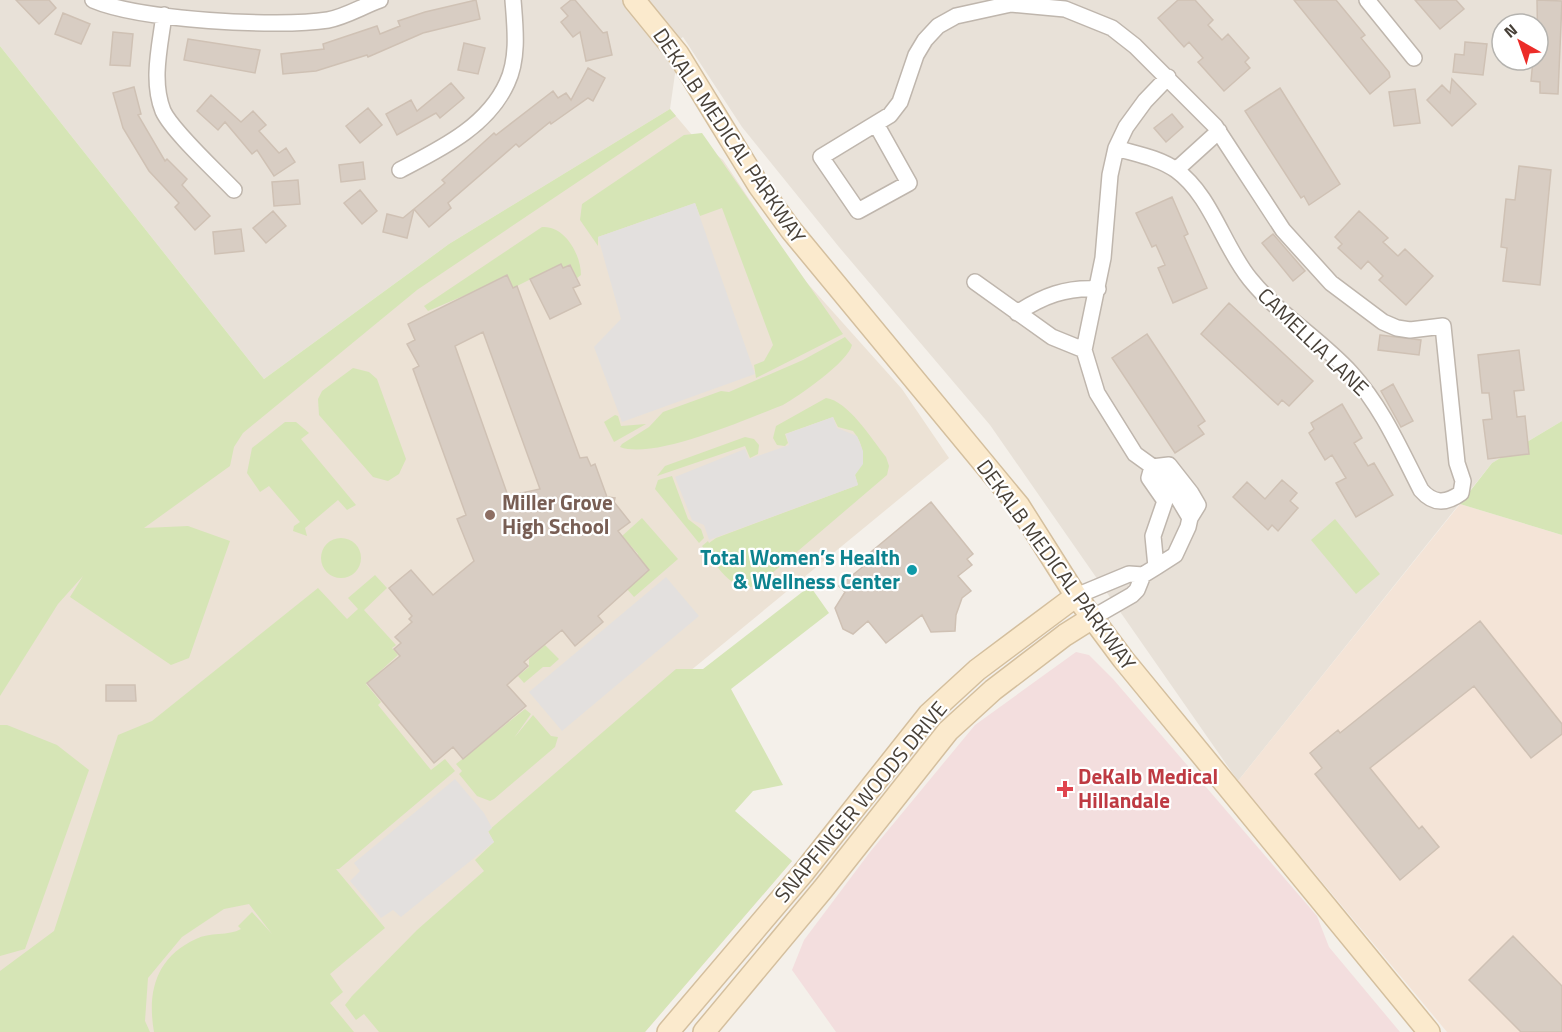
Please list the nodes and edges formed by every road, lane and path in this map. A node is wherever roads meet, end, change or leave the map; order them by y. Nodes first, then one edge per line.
1 (93, 0) edge
2 (380, 0) edge
3 (513, 0) edge
4 (634, 0) edge
5 (1366, 0) edge
6 (164, 15) junction
7 (1414, 58) dead end
8 (1168, 78) junction
9 (876, 124) junction
10 (1219, 131) junction
11 (1116, 148) junction
12 (400, 170) dead end
13 (1176, 170) junction
14 (234, 190) dead end
15 (975, 282) dead end
16 (1098, 289) junction
17 (1017, 313) junction
18 (1084, 350) junction
19 (1176, 494) junction
20 (1149, 571) junction
21 (1076, 596) junction
22 (1092, 618) junction
23 (668, 1032) edge
24 (704, 1032) edge
25 (1429, 1032) edge

1 - 6 street
2 - 6 street
3 - 12 street
4 - 21 main road, DEKALB MEDICAL PARKWAY
5 - 7 street
6 - 14 street
8 - 9 street, CAMELLIA LANE
8 - 10 street, CAMELLIA LANE
8 - 11 street
9 - 9 street, CAMELLIA LANE
10 - 13 street
10 - 13 street, CAMELLIA LANE
11 - 13 street, CAMELLIA LANE
11 - 16 street
15 - 17 street
16 - 17 street
16 - 18 street
17 - 18 street
18 - 19 street
19 - 20 street
19 - 20 street
20 - 21 street
20 - 22 street
21 - 22 main road, DEKALB MEDICAL PARKWAY
21 - 23 main road, SNAPFINGER WOODS DRIVE
22 - 24 main road, SNAPFINGER WOODS DRIVE
22 - 25 main road, DEKALB MEDICAL PARKWAY

